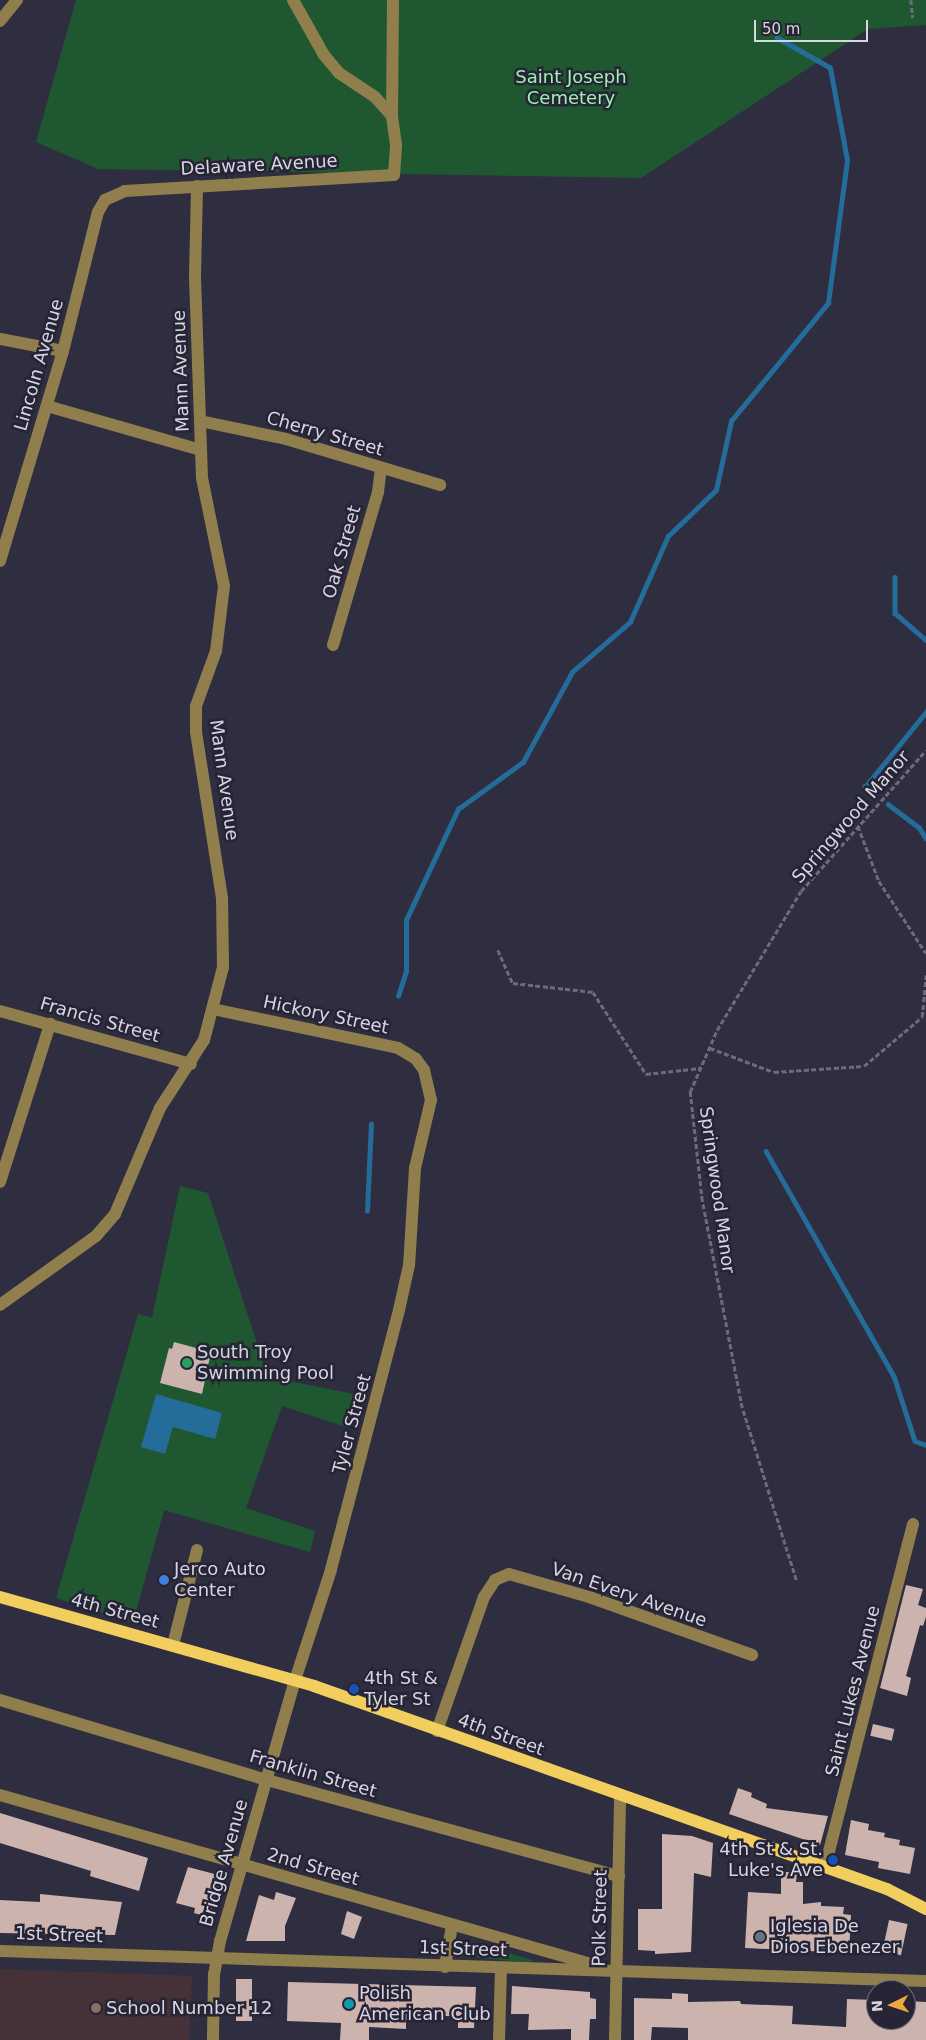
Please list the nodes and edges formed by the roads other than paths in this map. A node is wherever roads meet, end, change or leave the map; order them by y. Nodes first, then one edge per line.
1 (17, 0) edge
2 (294, 0) edge
3 (394, 0) edge
4 (0, 21) edge
5 (392, 116) junction
6 (197, 186) junction
7 (125, 191) joint
8 (0, 340) edge
9 (63, 351) junction
10 (47, 406) junction
11 (200, 421) junction
12 (200, 450) junction
13 (380, 468) junction
14 (440, 485) dead end
15 (0, 561) edge
16 (333, 645) dead end
17 (213, 1009) junction
18 (0, 1011) edge
19 (50, 1024) junction
20 (191, 1064) junction
21 (424, 1070) joint
22 (0, 1182) edge
23 (0, 1305) edge
24 (913, 1524) dead end
25 (197, 1550) dead end
26 (0, 1597) edge
27 (173, 1645) junction
28 (752, 1655) dead end
29 (295, 1680) junction
30 (0, 1700) edge
31 (437, 1730) junction
32 (267, 1780) junction
33 (0, 1795) edge
34 (620, 1797) junction
35 (243, 1864) junction
36 (825, 1867) junction
37 (619, 1876) junction
38 (926, 1909) edge
39 (452, 1925) junction
40 (0, 1951) edge
41 (217, 1958) junction
42 (445, 1967) junction
43 (502, 1968) junction
44 (617, 1971) junction
45 (926, 1981) edge
46 (213, 2040) edge
47 (499, 2040) edge
48 (615, 2040) edge

1 - 4 street
2 - 5 street
3 - 5 street
5 - 6 street, Delaware Avenue
6 - 7 street, Delaware Avenue
6 - 11 street, Mann Avenue
7 - 9 street, Lincoln Avenue
8 - 9 street
9 - 10 street, Lincoln Avenue
10 - 12 street
10 - 15 street, Lincoln Avenue
11 - 12 street, Mann Avenue
11 - 13 street, Cherry Street
12 - 17 street, Mann Avenue
13 - 14 street, Cherry Street
13 - 16 street, Oak Street
17 - 20 street, Mann Avenue
17 - 21 street, Hickory Street
18 - 19 street, Francis Street
19 - 20 street, Francis Street
19 - 22 street
20 - 23 street, Mann Avenue
21 - 29 street, Tyler Street
24 - 36 street, Saint Lukes Avenue
25 - 27 street
26 - 27 main road, 4th Street
27 - 29 main road, 4th Street
28 - 31 street, Van Every Avenue
29 - 31 main road, 4th Street
29 - 32 street, Tyler Street
30 - 32 street, Franklin Street
31 - 34 main road, 4th Street
32 - 35 street, Bridge Avenue
32 - 37 street, Franklin Street
33 - 35 street, 2nd Street
34 - 36 main road, 4th Street
34 - 37 street, Polk Street
35 - 39 street, 2nd Street
35 - 41 street, Bridge Avenue
36 - 38 main road, 4th Street
37 - 44 street, Polk Street
39 - 42 street
39 - 44 street, 2nd Street
40 - 41 street, 1st Street
41 - 42 street, 1st Street
41 - 46 street
42 - 43 street, 1st Street
43 - 44 street, 1st Street
43 - 47 street
44 - 45 street, 1st Street
44 - 48 street, Polk Street

